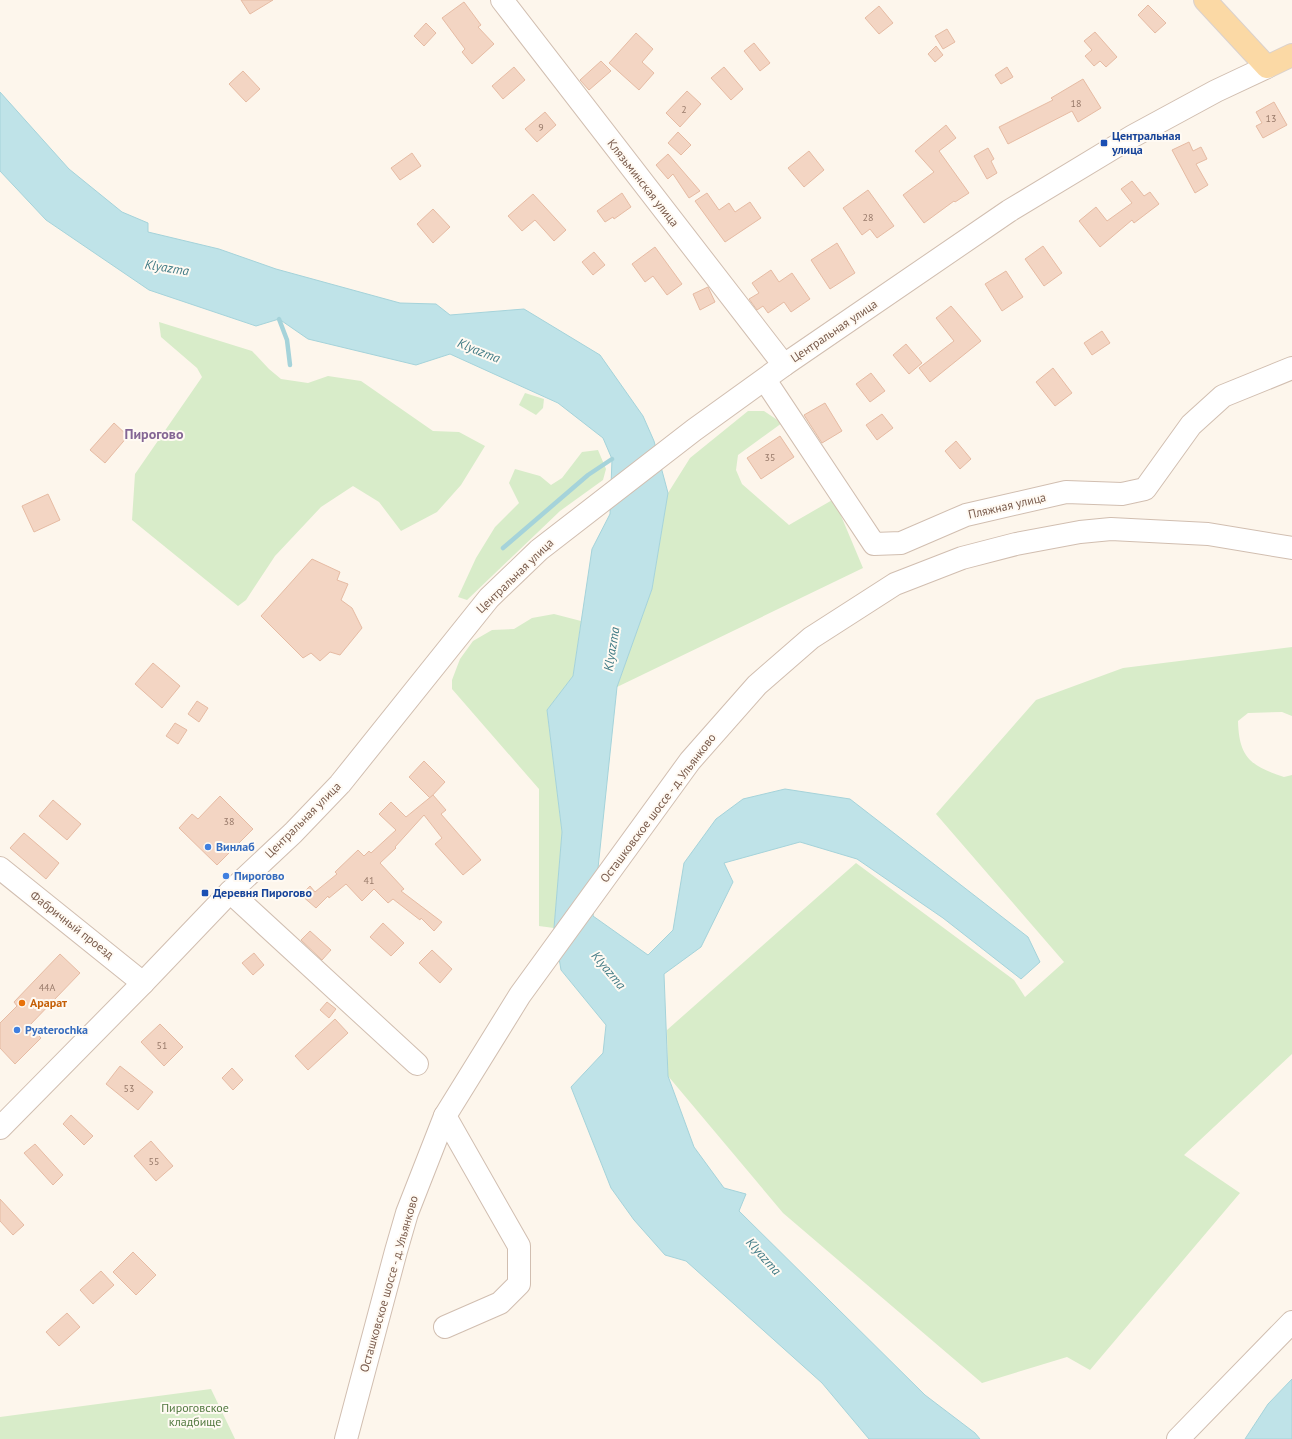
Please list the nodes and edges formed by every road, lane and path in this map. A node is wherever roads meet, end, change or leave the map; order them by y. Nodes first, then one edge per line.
1 (502, 0) edge
2 (1205, 0) edge
3 (1292, 55) edge
4 (1267, 67) junction
5 (784, 366) junction
6 (1292, 368) edge
7 (765, 380) junction
8 (1292, 548) edge
9 (0, 868) edge
10 (230, 892) junction
11 (143, 983) junction
12 (417, 1064) dead end
13 (445, 1116) junction
14 (0, 1128) edge
15 (1292, 1322) edge
16 (445, 1327) dead end
17 (346, 1439) edge
18 (1178, 1439) edge

1 - 5 street, Клязьминская улица
2 - 4 main road
3 - 4 main road
4 - 5 street, Центральная улица
5 - 7 street, Центральная улица
6 - 7 street, Пляжная улица
7 - 10 street, Центральная улица
8 - 13 street, Осташковское шоссе - д. Ульянково
9 - 11 street, Фабричный проезд
10 - 11 street, Центральная улица
10 - 12 street
11 - 14 street, Центральная улица
13 - 16 street
13 - 17 street, Осташковское шоссе - д. Ульянково
15 - 18 street

